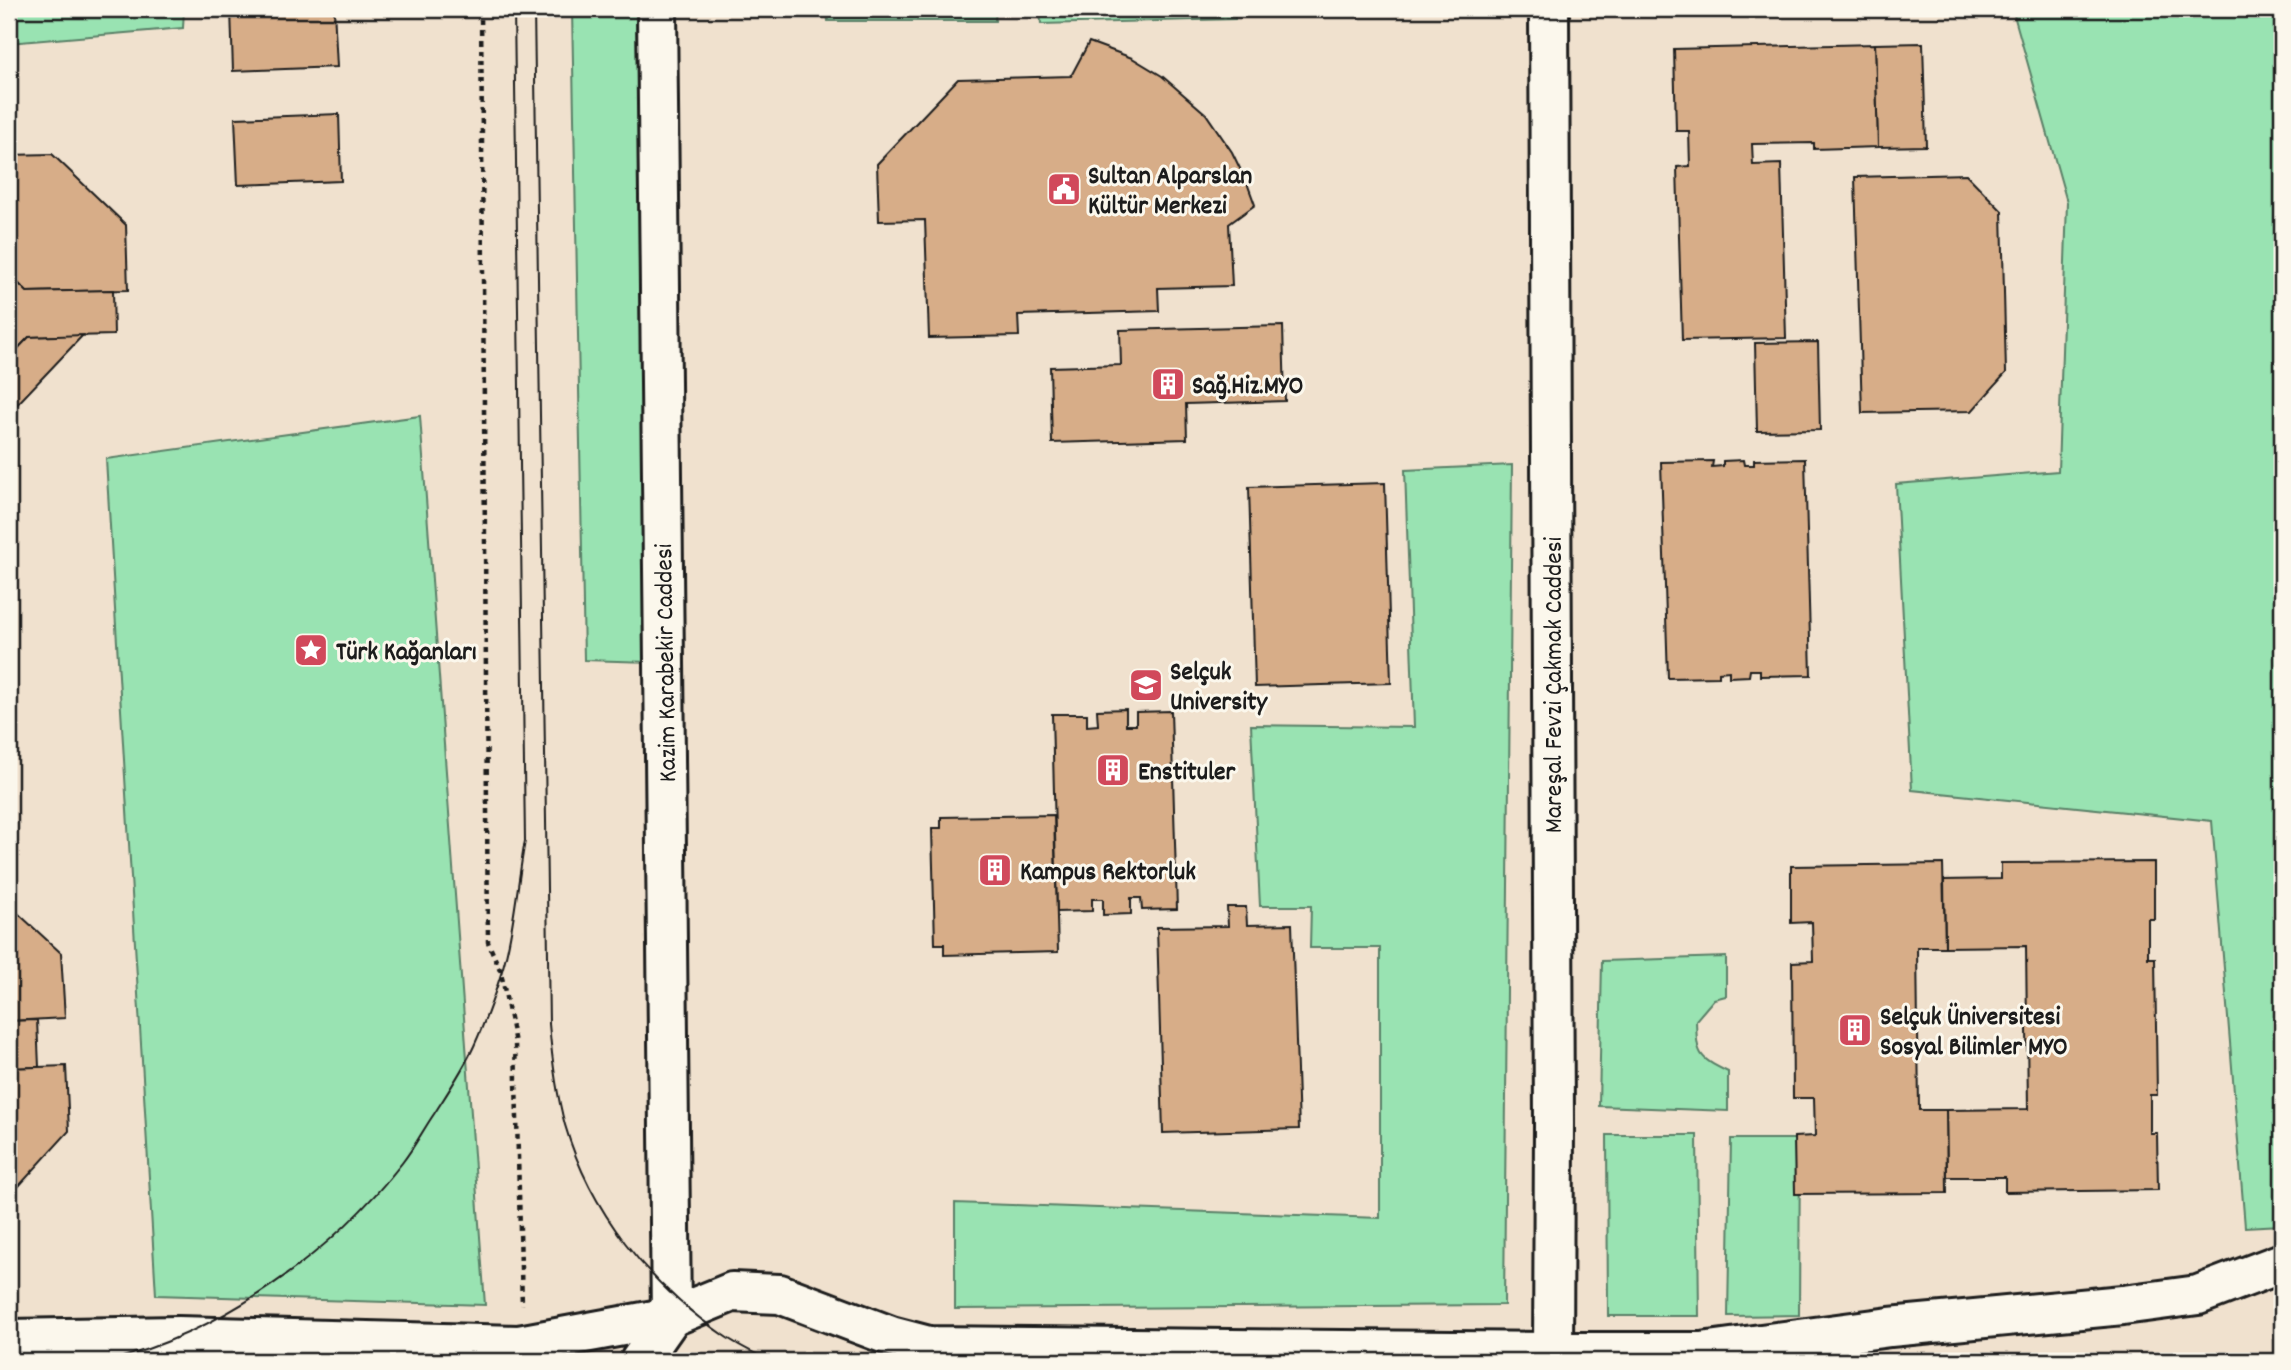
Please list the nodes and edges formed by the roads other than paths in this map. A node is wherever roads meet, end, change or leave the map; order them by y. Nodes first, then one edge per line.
1 (657, 9) edge
2 (1549, 9) edge
3 (2282, 1263) edge
4 (671, 1317) junction
5 (9, 1339) edge
6 (171, 1349) edge
7 (522, 1353) edge
8 (1553, 1357) edge
9 (640, 1361) edge

1 - 4 street, Kazim Karabekir Caddesi
2 - 8 street, Mareşal Fevzi Çakmak Caddesi
3 - 8 street
4 - 7 street
4 - 8 street
4 - 9 street
5 - 6 street
6 - 7 street

